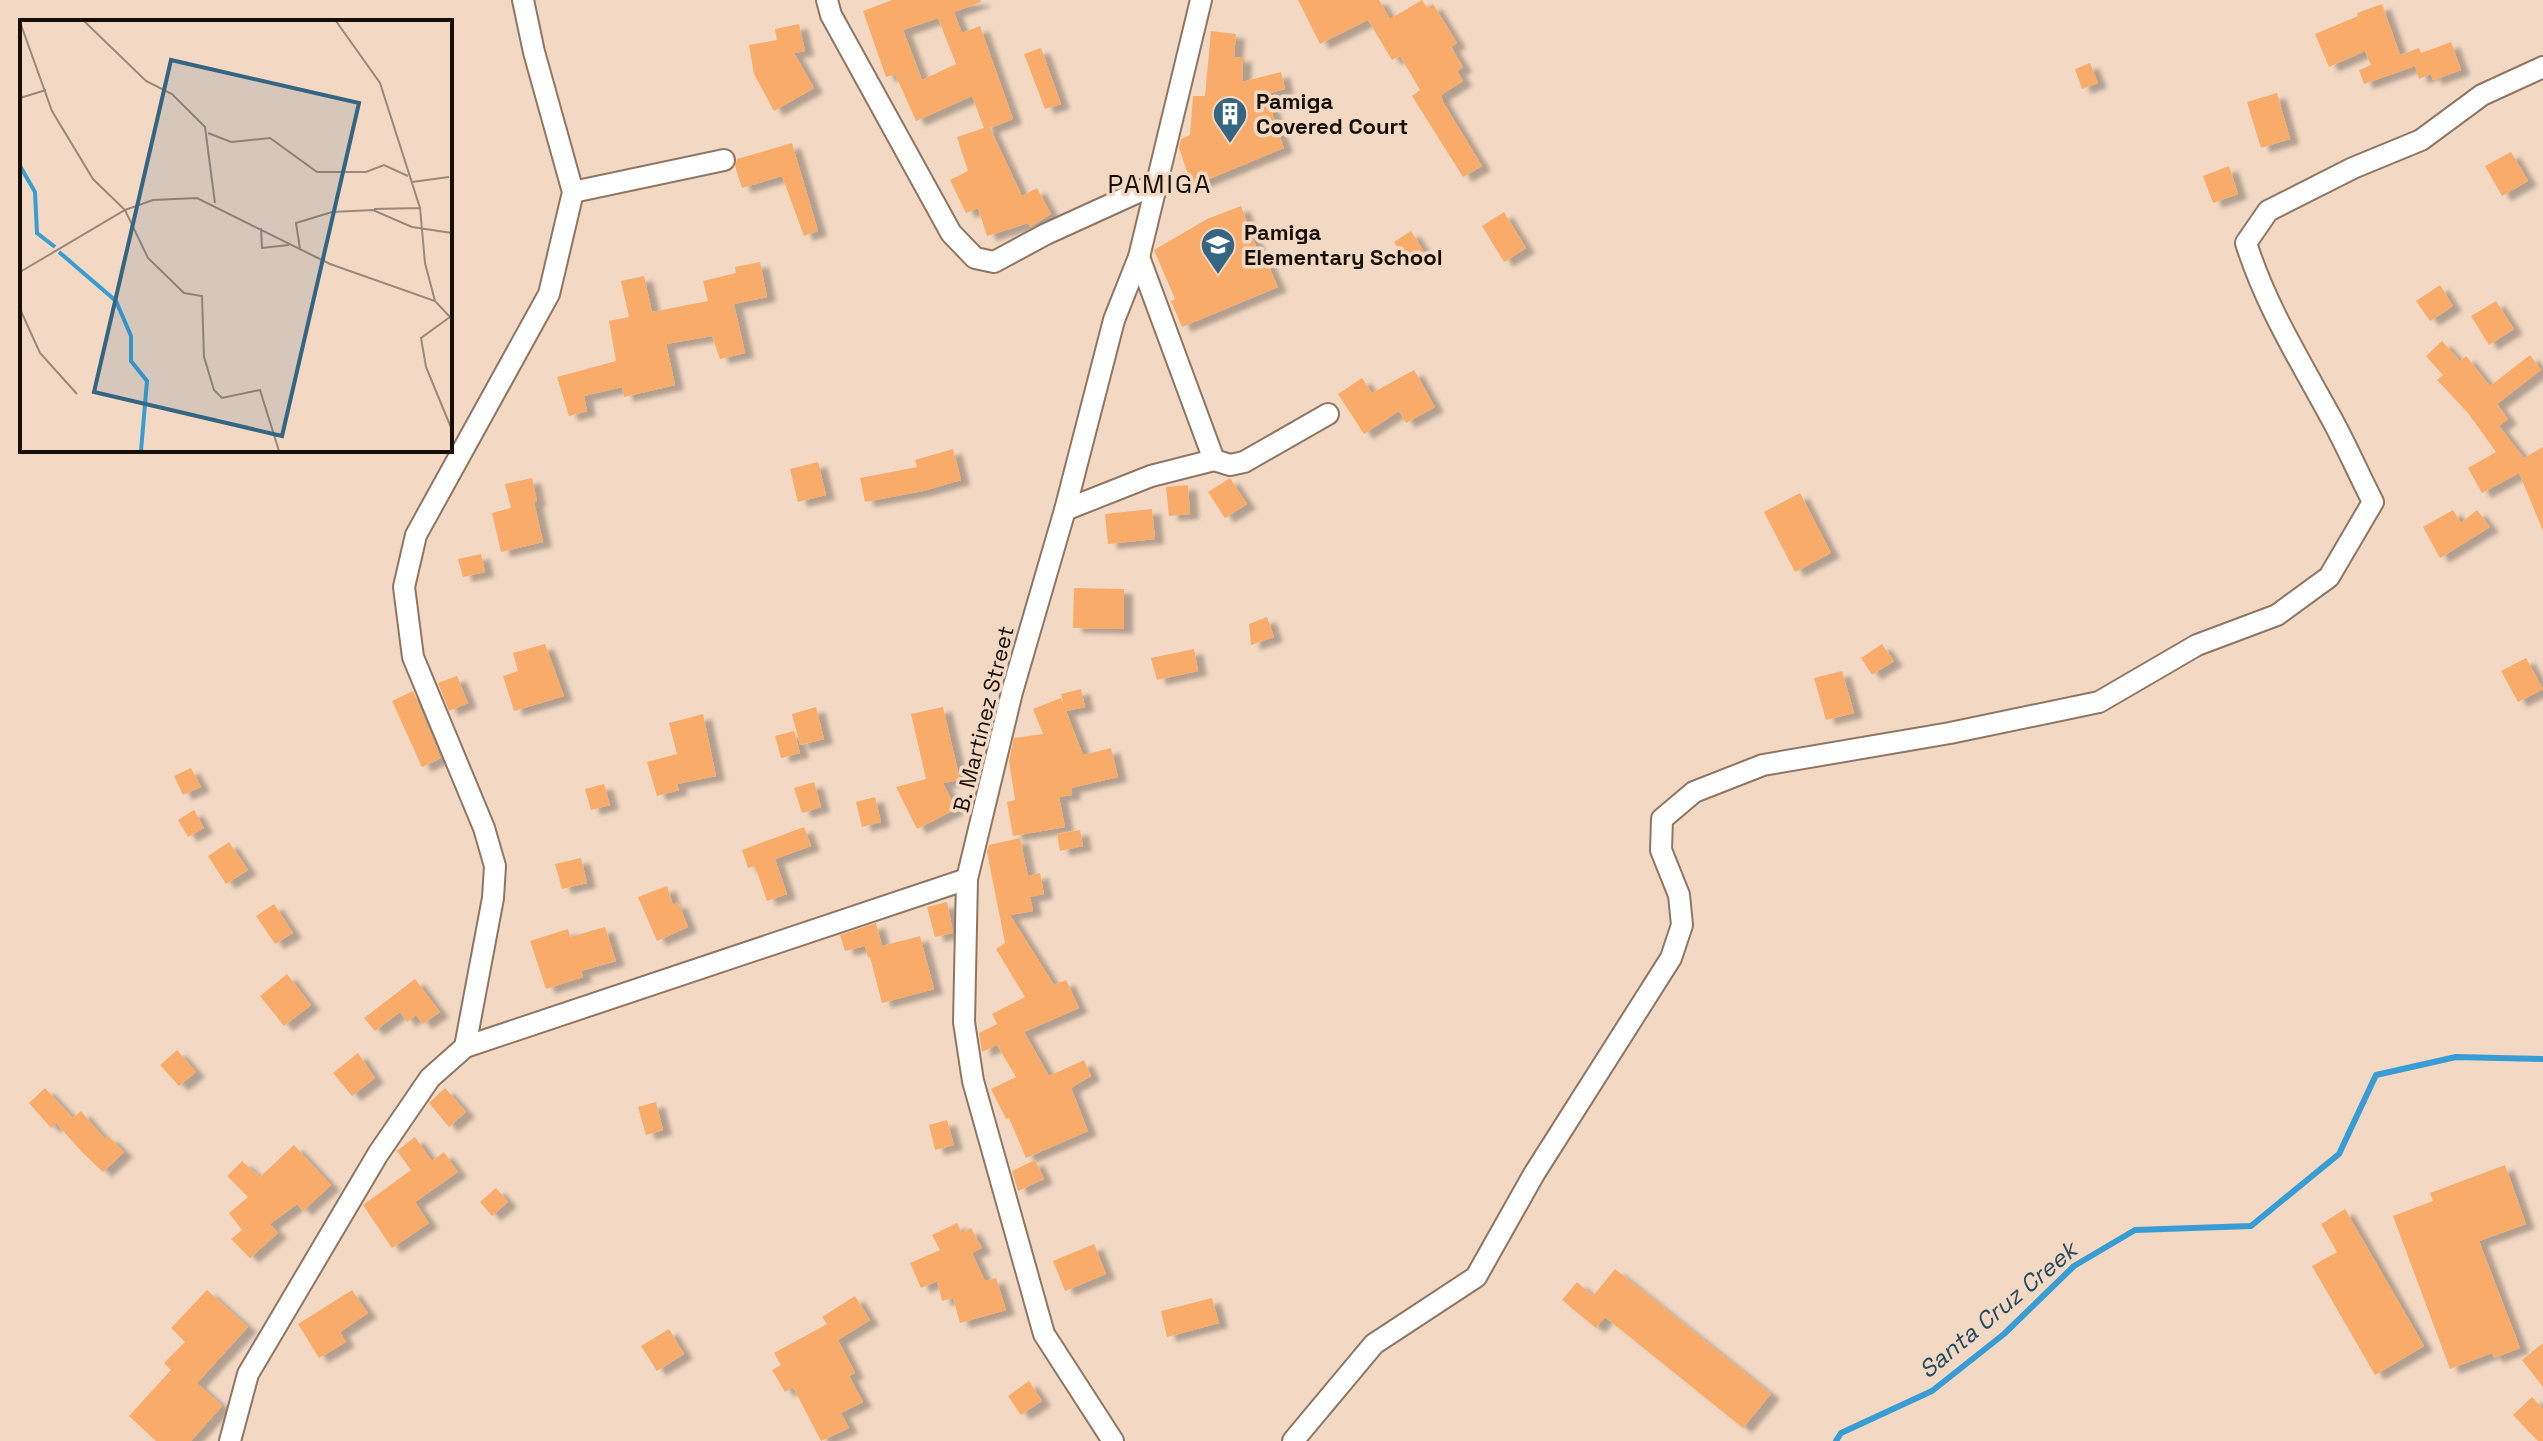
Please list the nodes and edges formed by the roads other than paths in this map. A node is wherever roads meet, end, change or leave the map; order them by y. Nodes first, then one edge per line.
1 (523, 0) edge
2 (827, 0) edge
3 (1201, 0) edge
4 (2543, 67) edge
5 (724, 160) dead end
6 (1158, 183) junction
7 (573, 192) junction
8 (1139, 257) junction
9 (1328, 414) dead end
10 (1214, 460) junction
11 (1065, 510) junction
12 (967, 879) junction
13 (465, 1047) junction
14 (230, 1441) edge
15 (1113, 1441) edge
16 (1293, 1441) edge

1 - 7 street
2 - 6 street
3 - 6 street, B. Martinez Street
4 - 16 street
5 - 7 street
6 - 8 street, B. Martinez Street
7 - 13 street
8 - 10 street
8 - 11 street, B. Martinez Street
9 - 10 street
10 - 11 street
11 - 12 street, B. Martinez Street
12 - 13 street
12 - 15 street, B. Martinez Street
13 - 14 street

